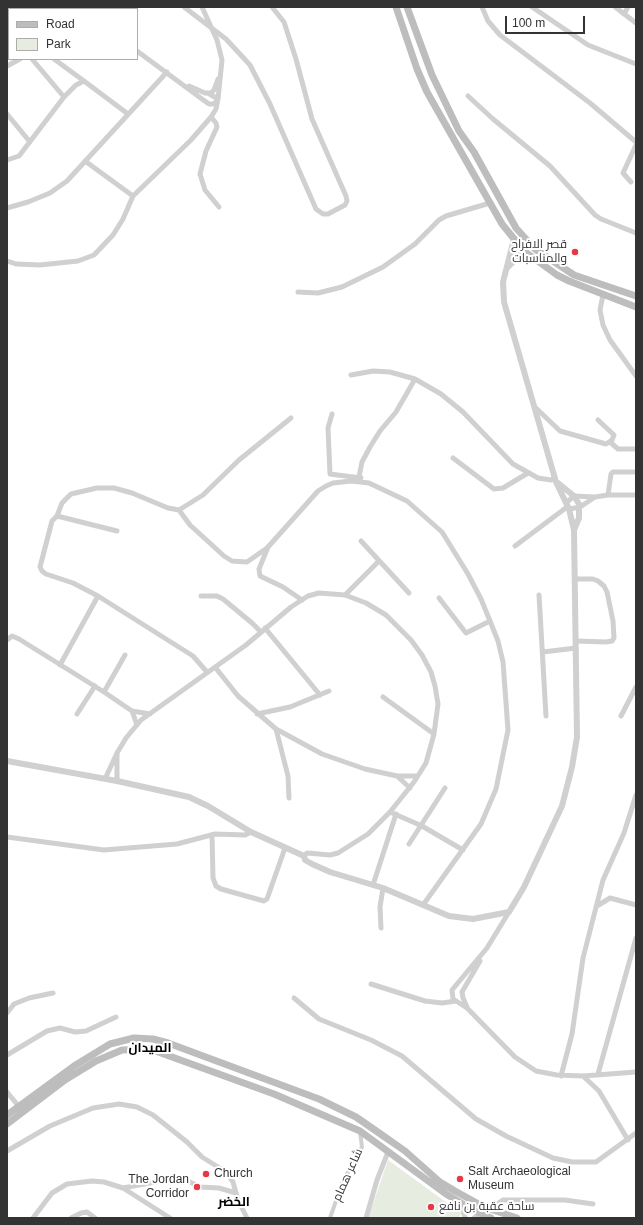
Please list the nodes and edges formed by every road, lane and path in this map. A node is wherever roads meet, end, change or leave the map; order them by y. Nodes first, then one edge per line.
1 (184, 7) edge
2 (202, 7) edge
3 (272, 7) edge
4 (396, 7) edge
5 (407, 7) edge
6 (482, 7) edge
7 (532, 7) edge
8 (615, 7) edge
9 (628, 7) edge
10 (624, 14) junction
11 (636, 23) edge
12 (212, 28) junction
13 (138, 52) edge
14 (18, 60) edge
15 (33, 60) edge
16 (55, 60) edge
17 (222, 60) junction
18 (636, 64) edge
19 (7, 66) edge
20 (167, 72) junction
21 (84, 81) junction
22 (183, 84) junction
23 (208, 93) junction
24 (468, 96) dead end
25 (64, 97) junction
26 (218, 99) junction
27 (209, 104) junction
28 (7, 114) edge
29 (128, 114) junction
30 (211, 117) junction
31 (30, 142) junction
32 (636, 142) edge
33 (636, 145) edge
34 (7, 160) edge
35 (85, 161) junction
36 (482, 167) junction
37 (472, 173) junction
38 (631, 182) dead end
39 (134, 196) junction
40 (490, 203) junction
41 (219, 207) dead end
42 (7, 208) edge
43 (636, 233) edge
44 (514, 240) junction
45 (524, 250) junction
46 (7, 261) edge
47 (508, 268) junction
48 (298, 292) dead end
49 (603, 295) junction
50 (636, 296) edge
51 (636, 307) edge
52 (351, 375) dead end
53 (636, 376) edge
54 (415, 379) junction
55 (537, 409) junction
56 (332, 414) dead end
57 (291, 418) dead end
58 (598, 420) dead end
59 (610, 442) junction
60 (636, 449) edge
61 (453, 458) dead end
62 (528, 472) junction
63 (636, 472) edge
64 (359, 477) junction
65 (556, 480) junction
66 (369, 483) junction
67 (608, 495) junction
68 (636, 495) edge
69 (574, 496) junction
70 (595, 498) junction
71 (567, 507) junction
72 (580, 507) junction
73 (179, 510) junction
74 (57, 516) junction
75 (574, 530) junction
76 (117, 531) dead end
77 (361, 541) dead end
78 (515, 546) dead end
79 (268, 548) junction
80 (380, 561) junction
81 (576, 579) junction
82 (409, 593) dead end
83 (345, 595) junction
84 (539, 595) dead end
85 (98, 596) junction
86 (201, 596) dead end
87 (439, 598) dead end
88 (302, 600) junction
89 (490, 621) junction
90 (263, 630) junction
91 (7, 640) edge
92 (576, 645) junction
93 (543, 652) junction
94 (125, 655) dead end
95 (60, 665) junction
96 (215, 667) junction
97 (207, 672) junction
98 (95, 686) junction
99 (636, 687) edge
100 (329, 691) dead end
101 (104, 692) junction
102 (320, 695) junction
103 (383, 697) dead end
104 (132, 711) junction
105 (77, 714) dead end
106 (150, 714) junction
107 (257, 714) junction
108 (546, 716) dead end
109 (621, 716) dead end
110 (137, 725) junction
111 (276, 729) junction
112 (434, 734) junction
113 (116, 753) junction
114 (7, 761) edge
115 (398, 776) junction
116 (418, 776) junction
117 (105, 779) junction
118 (117, 781) junction
119 (410, 788) junction
120 (445, 788) dead end
121 (636, 795) edge
122 (289, 798) dead end
123 (390, 812) junction
124 (396, 814) junction
125 (422, 826) junction
126 (251, 832) junction
127 (212, 835) junction
128 (7, 837) edge
129 (409, 844) dead end
130 (285, 848) junction
131 (463, 850) junction
132 (304, 856) junction
133 (373, 885) junction
134 (383, 888) junction
135 (423, 905) junction
136 (636, 905) edge
137 (597, 907) junction
138 (510, 912) junction
139 (381, 928) dead end
140 (636, 938) edge
141 (487, 948) junction
142 (371, 984) dead end
143 (53, 993) dead end
144 (294, 998) dead end
145 (456, 1001) junction
146 (468, 1008) junction
147 (7, 1013) edge
148 (116, 1017) dead end
149 (7, 1055) edge
150 (636, 1072) edge
151 (598, 1074) junction
152 (560, 1076) junction
153 (582, 1076) junction
154 (7, 1092) edge
155 (20, 1108) junction
156 (7, 1115) edge
157 (7, 1124) edge
158 (360, 1132) junction
159 (636, 1133) edge
160 (628, 1140) junction
161 (392, 1142) junction
162 (7, 1151) edge
163 (388, 1152) junction
164 (123, 1188) junction
165 (236, 1193) junction
166 (460, 1202) junction
167 (592, 1204) dead end
168 (490, 1209) junction
169 (477, 1216) edge
170 (33, 1218) edge
171 (72, 1218) edge
172 (95, 1218) edge
173 (170, 1218) edge
174 (247, 1218) edge
175 (330, 1218) edge
176 (366, 1218) edge
177 (465, 1218) edge
178 (491, 1218) edge
179 (517, 1218) edge

1 - 12 street
2 - 12 street
3 - 12 street
4 - 37 main road
5 - 36 main road
6 - 32 street
7 - 18 street
8 - 10 street
9 - 10 street
10 - 11 street
12 - 17 street
13 - 20 street
14 - 19 street
15 - 25 street
16 - 21 street
17 - 23 street
17 - 26 street
20 - 22 street
20 - 29 street
21 - 25 street
21 - 29 street
22 - 23 street
22 - 27 street
23 - 26 street
24 - 43 street
25 - 31 street
26 - 27 street
26 - 30 street
27 - 30 street
28 - 31 street
29 - 35 street
30 - 39 street
30 - 41 street
31 - 34 street
33 - 38 street
35 - 39 street
35 - 42 street
36 - 37 main road
36 - 50 main road
37 - 40 main road
39 - 46 street
40 - 44 main road
40 - 48 street
44 - 45 main road
44 - 47 street
45 - 47 street
45 - 49 main road
47 - 55 street
49 - 51 main road
49 - 53 street
52 - 54 street
54 - 62 street
54 - 64 street
55 - 59 street
55 - 65 street
56 - 64 street
57 - 73 street
58 - 59 street
59 - 60 street
61 - 62 street
62 - 65 street
63 - 67 street
64 - 66 street
65 - 69 street
65 - 71 street
66 - 79 street
66 - 89 street
67 - 68 street
67 - 70 street
69 - 70 street
69 - 71 street
69 - 72 street
70 - 72 street
71 - 72 street
71 - 75 street
71 - 78 street
72 - 75 street
73 - 74 street
73 - 79 street
74 - 76 street
74 - 85 street
75 - 81 street
77 - 80 street
79 - 88 street
80 - 82 street
80 - 83 street
81 - 92 street
81 - 92 street
83 - 88 street
83 - 112 street
84 - 93 street
85 - 95 street
85 - 97 street
86 - 90 street
87 - 89 street
88 - 90 street
89 - 131 street
90 - 96 street
90 - 102 street
91 - 95 street
92 - 93 street
92 - 138 street
93 - 108 street
94 - 101 street
95 - 98 street
96 - 97 street
96 - 107 street
97 - 106 street
98 - 101 street
98 - 105 street
99 - 109 street
100 - 102 street
101 - 104 street
102 - 107 street
103 - 112 street
104 - 106 street
104 - 110 street
106 - 110 street
107 - 111 street
110 - 113 street
111 - 115 street
111 - 122 street
112 - 116 street
113 - 117 street
113 - 118 street
114 - 117 street
115 - 116 street
115 - 119 street
116 - 119 street
117 - 118 street
118 - 126 street
119 - 123 street
120 - 125 street
121 - 137 street
123 - 124 street
123 - 132 street
124 - 125 street
124 - 133 street
125 - 129 street
125 - 131 street
126 - 127 street
126 - 130 street
127 - 128 street
127 - 130 street
130 - 132 street
131 - 135 street
132 - 133 street
133 - 134 street
134 - 135 street
134 - 139 street
135 - 138 street
136 - 137 street
137 - 152 street
138 - 141 street
140 - 151 street
141 - 145 street
141 - 146 street
142 - 145 street
143 - 147 street
144 - 160 street
145 - 146 street
146 - 152 street
148 - 149 street
150 - 151 street
151 - 153 street
152 - 153 street
153 - 160 street
154 - 155 street
155 - 156 main road
155 - 157 main road
155 - 158 main road
155 - 161 main road
158 - 163 main road
158 - 175 street, شاعر همام
159 - 160 street
161 - 163 main road
161 - 168 main road
162 - 165 street
163 - 166 main road
163 - 176 street
164 - 165 street
164 - 170 street
164 - 173 street
165 - 174 street
166 - 169 main road
166 - 177 street
167 - 168 street
168 - 179 main road
169 - 178 main road
171 - 172 street

